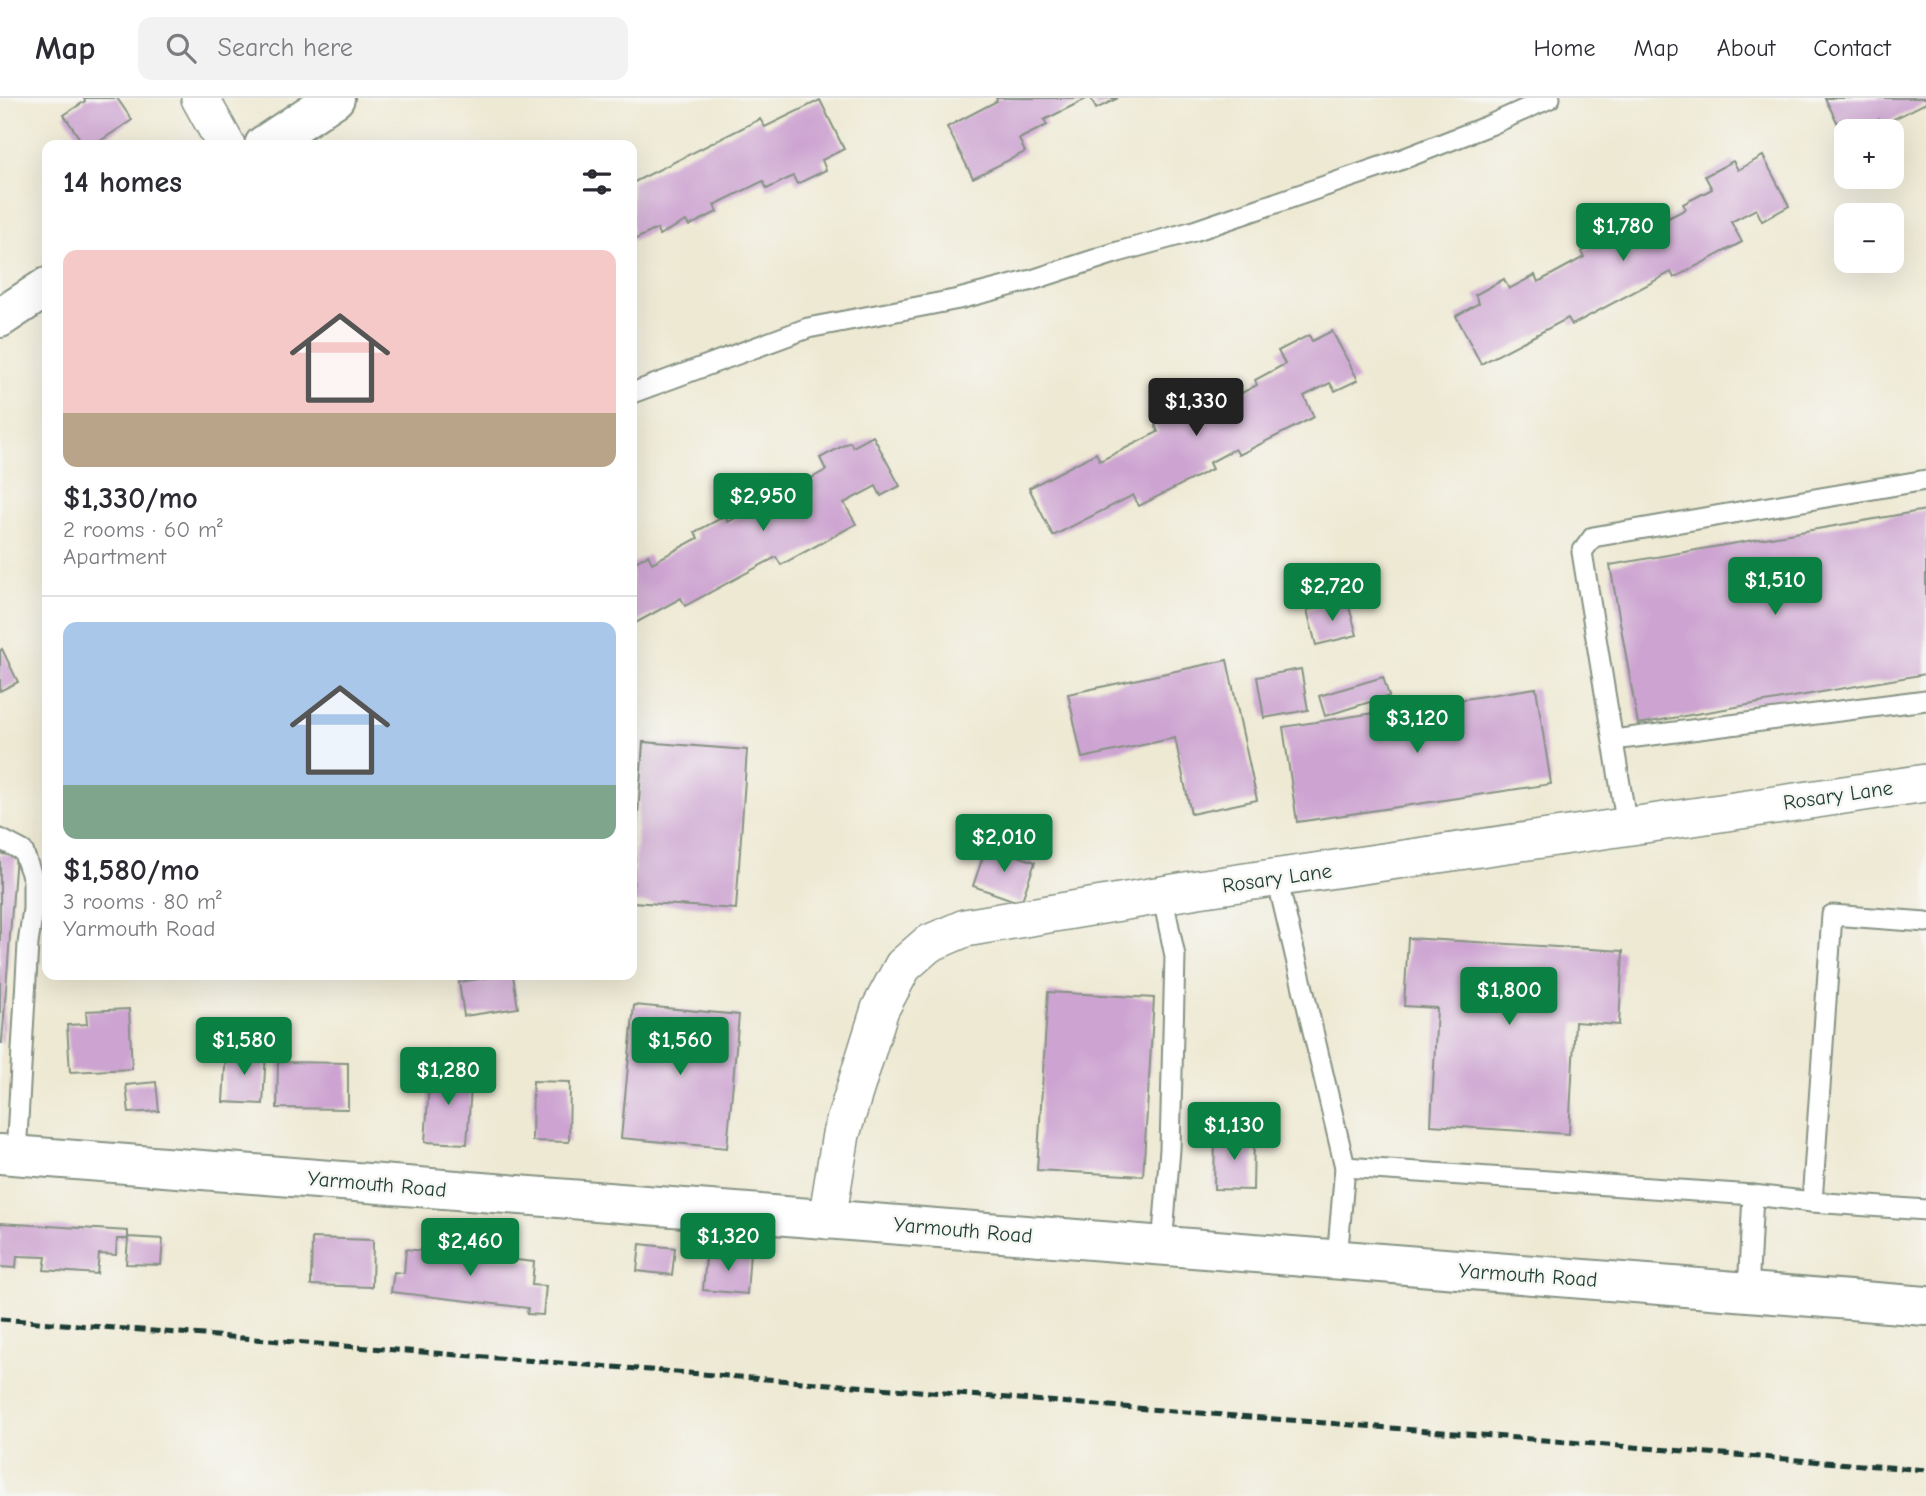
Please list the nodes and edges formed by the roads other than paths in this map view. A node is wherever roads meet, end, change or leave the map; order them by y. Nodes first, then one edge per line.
1 (200, 98) edge
2 (335, 98) edge
3 (1550, 98) edge
4 (223, 140) edge
5 (272, 140) edge
6 (42, 291) edge
7 (0, 318) edge
8 (637, 391) edge
9 (1926, 480) edge
10 (1926, 700) edge
11 (1613, 740) junction
12 (1926, 783) edge
13 (1627, 827) junction
14 (0, 839) edge
15 (1277, 878) junction
16 (1162, 894) junction
17 (1926, 922) edge
18 (8, 1155) edge
19 (1345, 1167) junction
20 (1753, 1195) junction
21 (1812, 1202) junction
22 (1926, 1210) edge
23 (827, 1220) junction
24 (1162, 1246) junction
25 (1337, 1260) junction
26 (1748, 1292) junction
27 (1926, 1306) edge

1 - 4 street
2 - 5 main road
3 - 8 lane
6 - 7 main road
9 - 11 lane
10 - 11 lane
11 - 13 lane
12 - 13 street, Rosary Lane
13 - 15 street, Rosary Lane
14 - 18 lane
15 - 16 street, Rosary Lane
15 - 19 lane
16 - 23 street, Rosary Lane
16 - 24 lane
17 - 21 lane
18 - 23 main road, Yarmouth Road
19 - 20 lane
19 - 25 lane
20 - 21 lane
20 - 26 lane
21 - 22 lane
23 - 24 main road, Yarmouth Road
24 - 25 main road, Yarmouth Road
25 - 26 main road, Yarmouth Road
26 - 27 main road, Yarmouth Road

